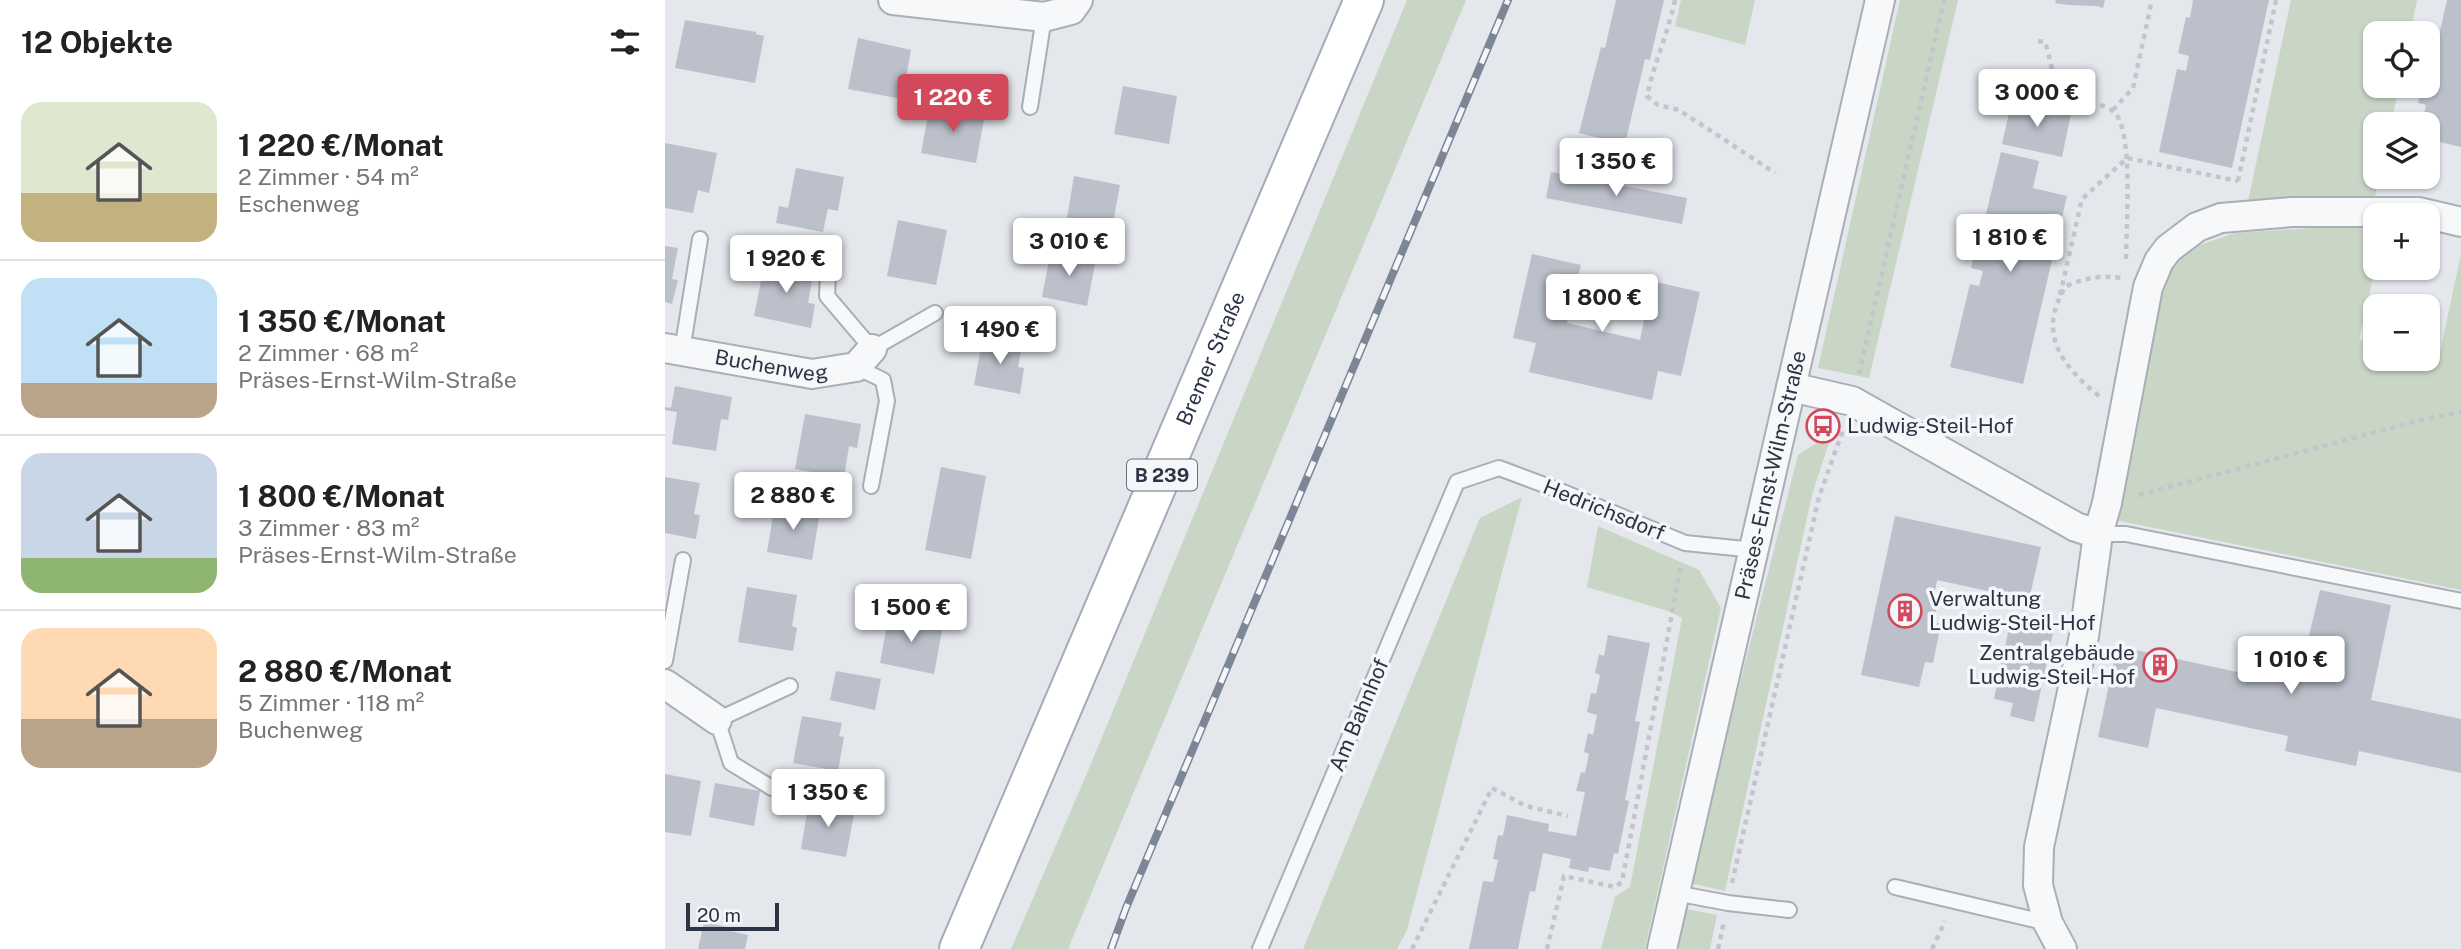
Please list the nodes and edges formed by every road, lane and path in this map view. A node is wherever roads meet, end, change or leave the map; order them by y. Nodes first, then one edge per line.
1 (893, 0) edge
2 (1078, 0) edge
3 (1364, 0) edge
4 (1675, 0) edge
5 (1880, 0) edge
6 (1944, 0) edge
7 (2152, 0) edge
8 (2276, 0) edge
9 (1044, 17) junction
10 (2038, 41) dead end
11 (1030, 107) dead end
12 (2113, 110) junction
13 (2127, 158) junction
14 (1775, 173) dead end
15 (2238, 181) junction
16 (2232, 217) junction
17 (2461, 222) edge
18 (700, 239) dead end
19 (828, 273) dead end
20 (2138, 281) junction
21 (2060, 295) junction
22 (935, 313) dead end
23 (673, 350) edge
24 (864, 358) junction
25 (1791, 387) junction
26 (1853, 401) junction
27 (2461, 412) edge
28 (2123, 417) junction
29 (1457, 482) joint
30 (871, 486) dead end
31 (2108, 503) junction
32 (2098, 534) junction
33 (1685, 543) junction
34 (1755, 550) junction
35 (683, 560) dead end
36 (2461, 601) edge
37 (665, 661) edge
38 (665, 684) edge
39 (790, 686) dead end
40 (717, 720) junction
41 (772, 788) dead end
42 (1568, 816) dead end
43 (1895, 887) dead end
44 (1675, 893) junction
45 (1949, 900) junction
46 (1728, 903) junction
47 (1789, 910) dead end
48 (2048, 923) junction
49 (959, 949) edge
50 (1260, 949) edge
51 (1412, 949) edge
52 (1547, 949) edge
53 (1663, 949) edge
54 (1718, 949) edge
55 (1932, 949) edge
56 (2062, 949) edge

1 - 9 street
2 - 9 street
3 - 49 main road, Bremer Straße / B 239
4 - 14 path
5 - 25 street, Präses-Ernst-Wilm-Straße
6 - 26 path
7 - 12 path
8 - 15 path
9 - 11 lane
10 - 12 path
12 - 13 path
13 - 15 path
13 - 20 path
13 - 21 path
15 - 16 path
16 - 17 street
16 - 20 street
18 - 23 lane
19 - 24 lane
20 - 21 path
20 - 28 street
21 - 28 path
22 - 24 lane
23 - 24 street, Buchenweg
24 - 30 lane
25 - 26 street
25 - 34 street, Präses-Ernst-Wilm-Straße
26 - 32 street
26 - 46 path
27 - 31 path
28 - 31 street
29 - 33 lane, Hedrichsdorf
29 - 50 lane, Am Bahnhof
31 - 32 street
32 - 36 lane
32 - 48 street
33 - 34 lane, Hedrichsdorf
33 - 52 path
34 - 44 street, Präses-Ernst-Wilm-Straße
35 - 37 lane
38 - 40 street
39 - 40 lane
40 - 41 lane
42 - 51 path
43 - 45 lane
44 - 46 lane
44 - 53 street, Präses-Ernst-Wilm-Straße
45 - 48 lane
45 - 55 path
46 - 47 lane
46 - 54 path
48 - 56 street

